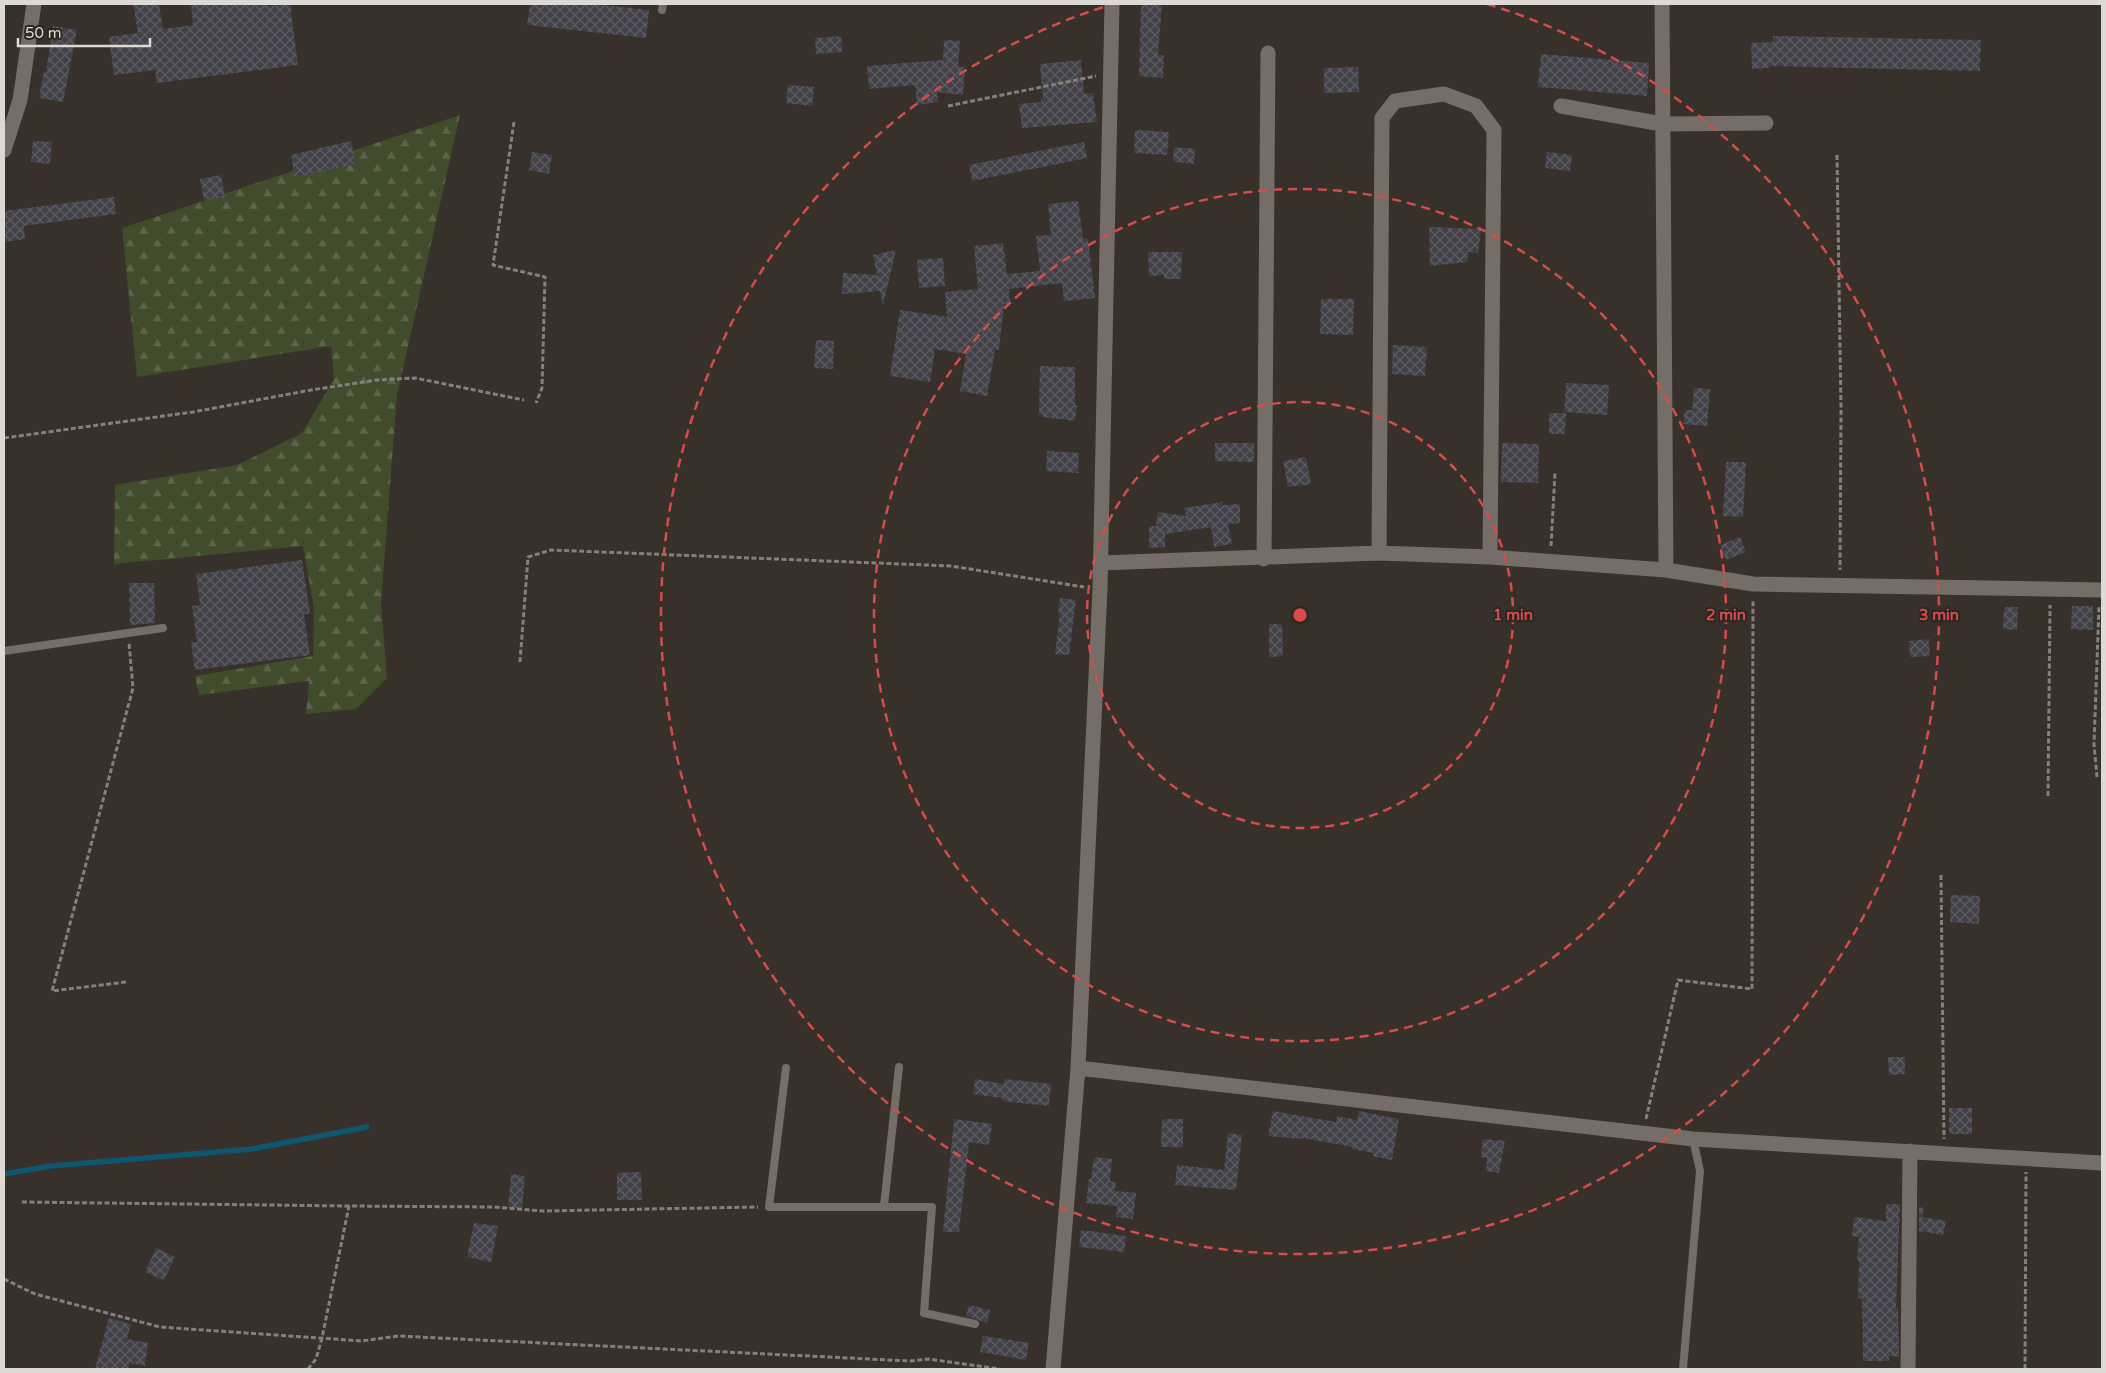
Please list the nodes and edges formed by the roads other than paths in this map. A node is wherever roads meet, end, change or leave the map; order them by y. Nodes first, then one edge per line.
1 (34, 4) edge
2 (1112, 4) edge
3 (1662, 4) edge
4 (1268, 53) dead end
5 (1561, 106) dead end
6 (1766, 123) dead end
7 (1662, 124) junction
8 (4, 150) edge
9 (1379, 553) junction
10 (1490, 557) junction
11 (1264, 559) junction
12 (1100, 564) junction
13 (1666, 570) junction
14 (2101, 590) edge
15 (163, 628) dead end
16 (4, 651) edge
17 (898, 1067) dead end
18 (786, 1068) dead end
19 (1078, 1068) junction
20 (1693, 1139) junction
21 (1910, 1151) junction
22 (2102, 1163) edge
23 (884, 1206) junction
24 (975, 1324) dead end
25 (1053, 1369) edge
26 (1682, 1369) edge
27 (1908, 1369) edge

1 - 8 street
2 - 12 street
3 - 7 street
4 - 11 street
5 - 7 street
6 - 7 street
7 - 13 street
9 - 10 street
9 - 10 street
9 - 11 street
10 - 13 street
11 - 12 street
12 - 19 street
13 - 14 street
15 - 16 lane
17 - 23 lane
18 - 23 lane
19 - 20 street
19 - 25 street
20 - 21 street
20 - 26 lane
21 - 22 street
21 - 27 street
23 - 24 lane

